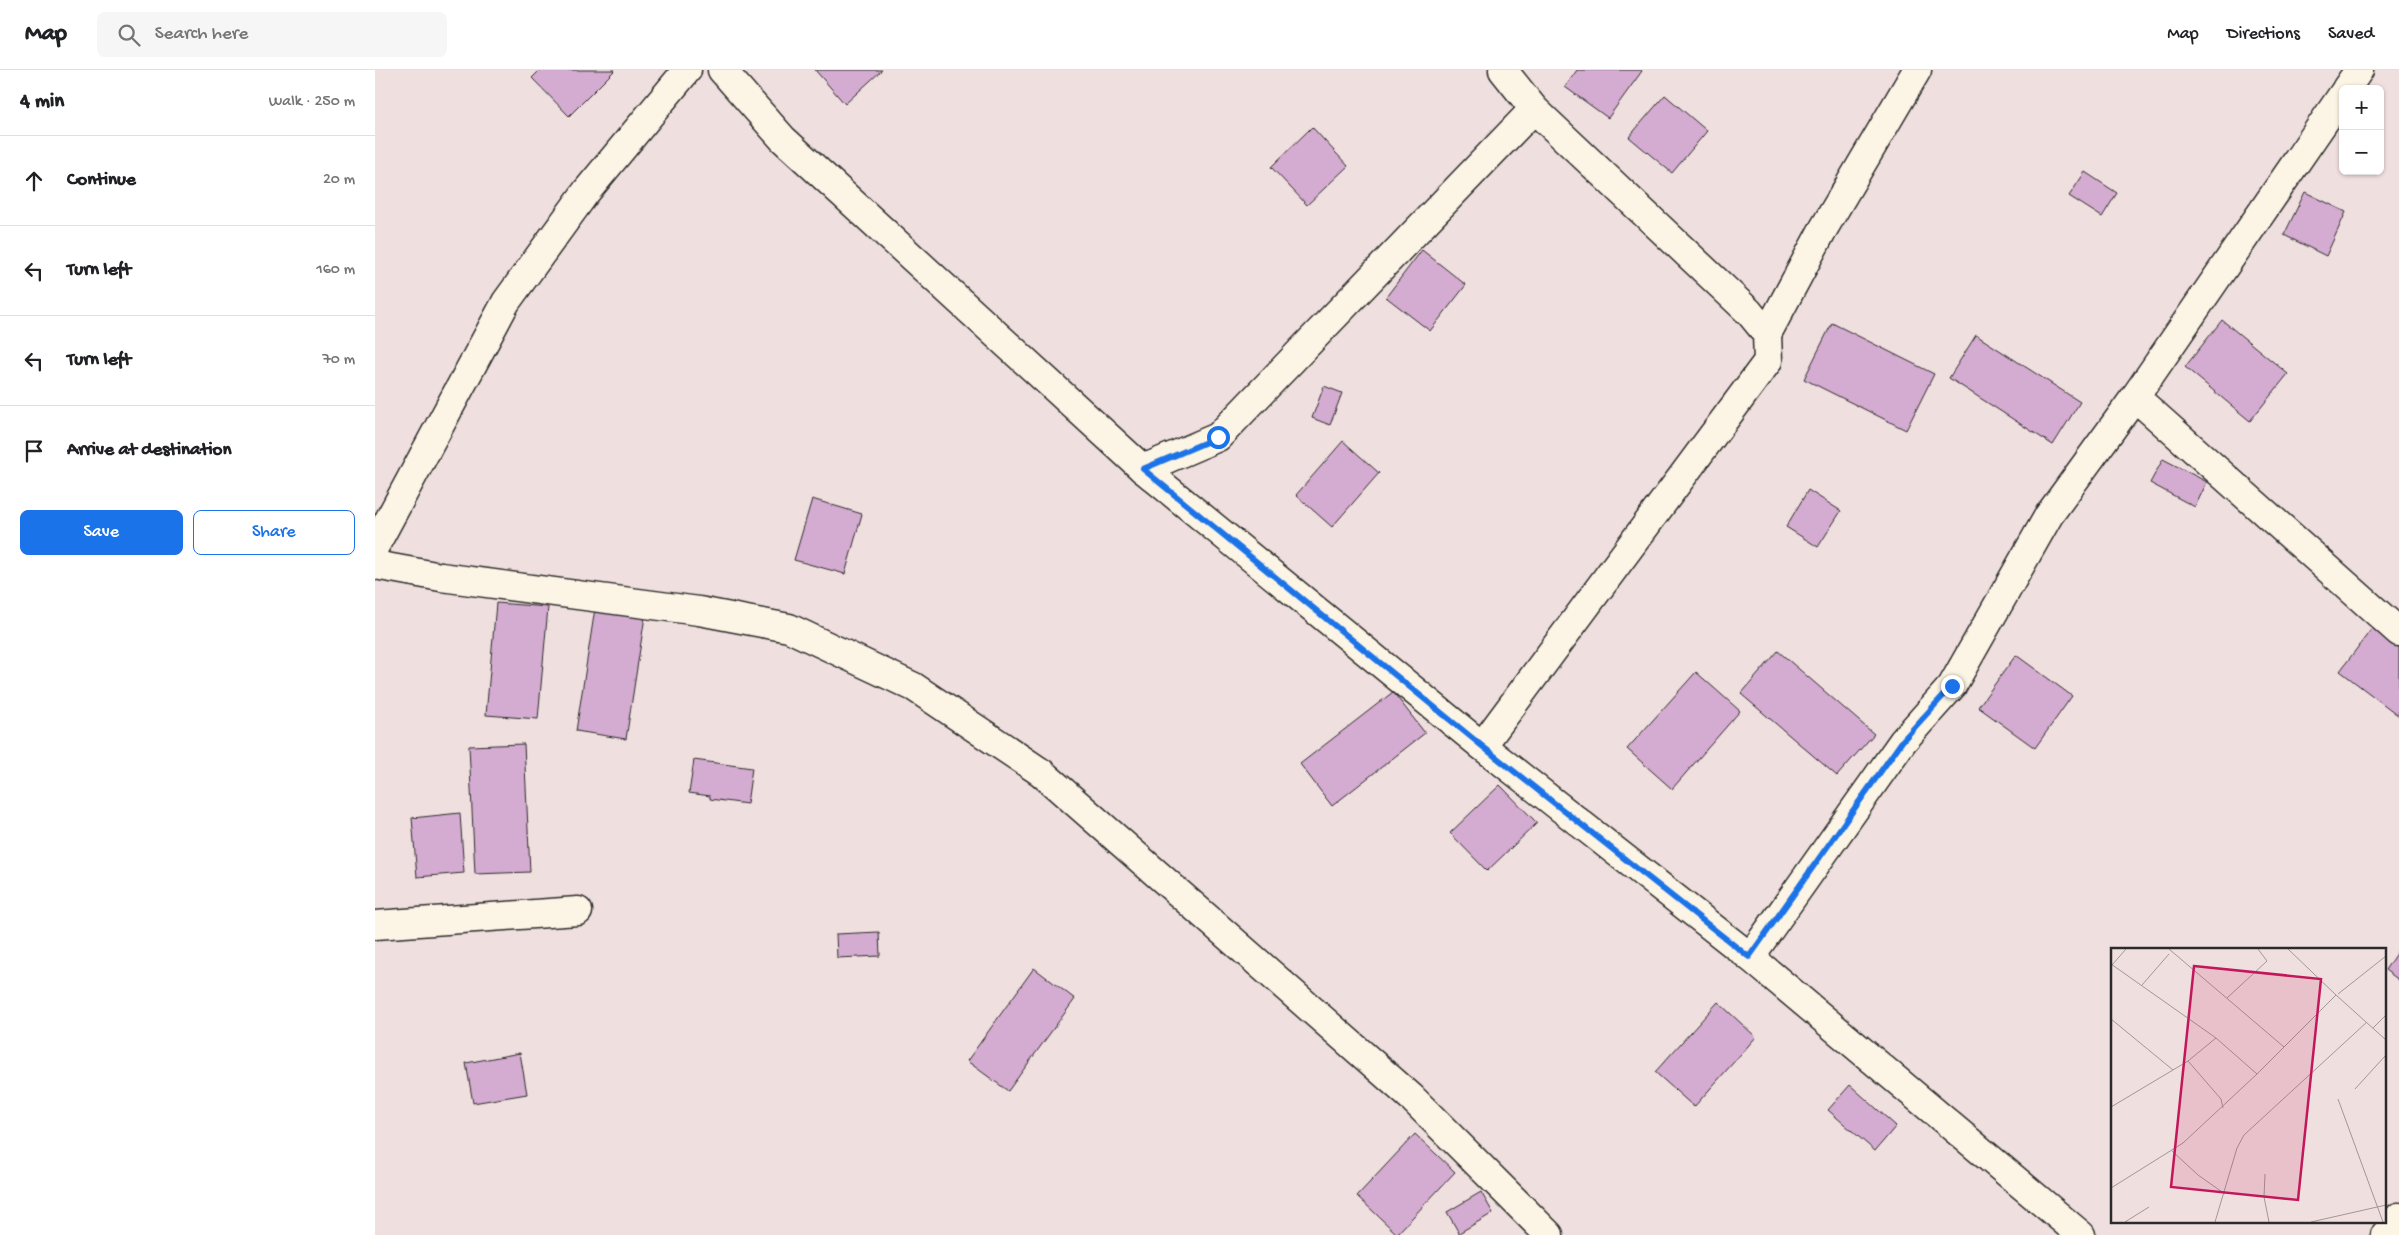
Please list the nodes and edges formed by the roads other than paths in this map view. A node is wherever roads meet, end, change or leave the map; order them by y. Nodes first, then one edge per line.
1 (687, 70) edge
2 (722, 70) edge
3 (1503, 70) edge
4 (1917, 70) edge
5 (2359, 70) edge
6 (2349, 85) edge
7 (2339, 100) edge
8 (1534, 109) junction
9 (1767, 334) junction
10 (2135, 397) junction
11 (1143, 469) junction
12 (375, 546) edge
13 (375, 565) edge
14 (2399, 632) edge
15 (1482, 746) junction
16 (579, 912) dead end
17 (375, 925) edge
18 (1749, 957) junction
19 (2399, 1217) edge
20 (1549, 1235) edge
21 (2081, 1235) edge
22 (2385, 1235) edge

1 - 12 street
2 - 11 street
3 - 8 street
4 - 9 street
5 - 6 street
7 - 10 street
8 - 9 street
8 - 11 street
9 - 15 street
10 - 14 street
10 - 18 street
11 - 15 street
13 - 20 street
15 - 18 street
16 - 17 street
18 - 21 street
19 - 22 street

